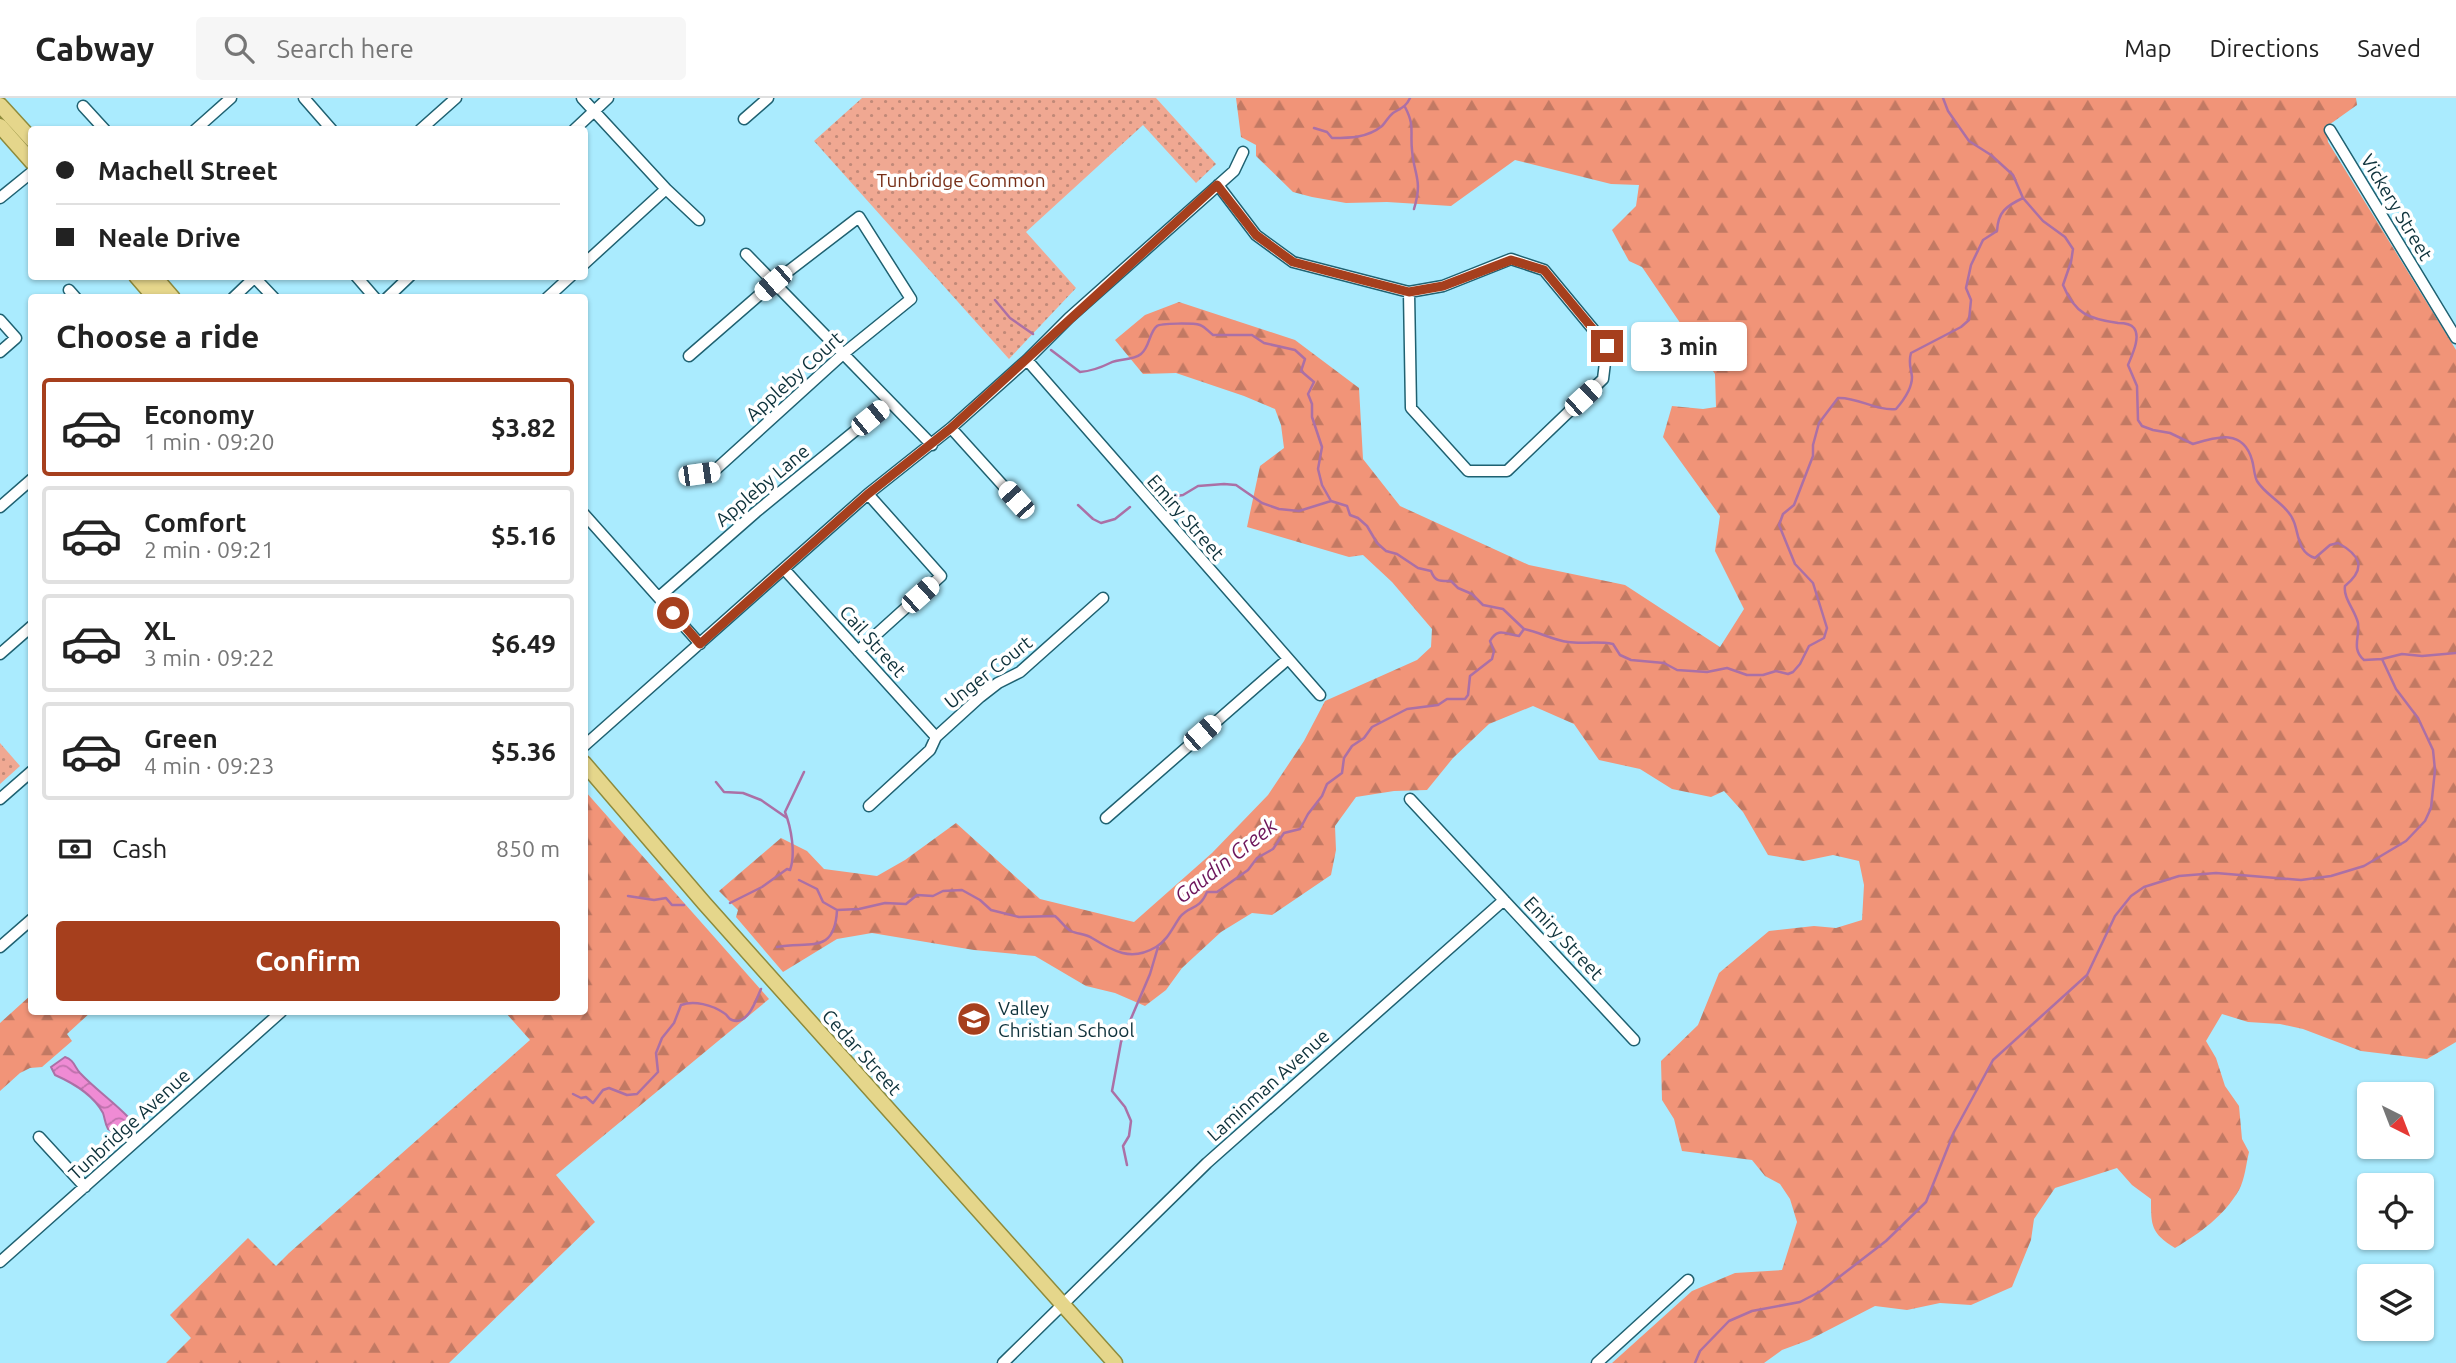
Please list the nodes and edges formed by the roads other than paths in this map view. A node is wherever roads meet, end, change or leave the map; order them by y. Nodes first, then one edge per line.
1 (231, 98) edge
2 (304, 98) edge
3 (456, 98) edge
4 (582, 98) edge
5 (608, 98) edge
6 (768, 98) edge
7 (0, 105) edge
8 (83, 106) dead end
9 (594, 111) junction
10 (744, 119) dead end
11 (0, 126) edge
12 (101, 126) edge
13 (200, 126) edge
14 (328, 126) edge
15 (424, 126) edge
16 (578, 126) edge
17 (2330, 130) dead end
18 (28, 136) edge
19 (1243, 152) dead end
20 (28, 158) edge
21 (28, 175) edge
22 (1217, 185) junction
23 (666, 189) junction
24 (0, 198) edge
25 (699, 220) dead end
26 (746, 254) dead end
27 (588, 260) edge
28 (139, 280) edge
29 (157, 280) edge
30 (252, 280) edge
31 (258, 280) edge
32 (359, 280) edge
33 (407, 280) edge
34 (567, 280) edge
35 (773, 283) junction
36 (1409, 292) junction
37 (152, 294) edge
38 (170, 294) edge
39 (237, 294) edge
40 (270, 294) edge
41 (372, 294) edge
42 (391, 294) edge
43 (551, 294) edge
44 (0, 320) edge
45 (2456, 338) edge
46 (0, 352) edge
47 (842, 354) junction
48 (689, 356) dead end
49 (1027, 360) junction
50 (889, 402) junction
51 (951, 428) junction
52 (932, 445) junction
53 (699, 474) dead end
54 (28, 482) edge
55 (868, 494) junction
56 (1016, 500) dead end
57 (0, 507) edge
58 (588, 517) edge
59 (784, 569) junction
60 (659, 597) junction
61 (1103, 598) dead end
62 (28, 630) edge
63 (700, 644) junction
64 (858, 650) junction
65 (0, 654) edge
66 (1288, 659) junction
67 (1320, 695) dead end
68 (936, 737) junction
69 (588, 742) edge
70 (588, 768) edge
71 (28, 774) edge
72 (0, 799) edge
73 (1410, 799) dead end
74 (869, 806) dead end
75 (1106, 818) dead end
76 (1504, 900) junction
77 (28, 922) edge
78 (0, 947) edge
79 (278, 1015) edge
80 (1634, 1040) dead end
81 (39, 1137) dead end
82 (85, 1188) junction
83 (1, 1259) edge
84 (1688, 1280) dead end
85 (1063, 1304) junction
86 (1003, 1363) edge
87 (1115, 1363) edge
88 (1597, 1363) edge

1 - 13 street
2 - 14 street
3 - 15 street
4 - 9 street
5 - 9 street
6 - 10 street
7 - 18 main road
8 - 12 street
9 - 16 street
9 - 23 street
11 - 20 main road
17 - 45 street, Vickery Street
19 - 22 street
21 - 24 street
22 - 36 street
22 - 49 street
23 - 25 street
23 - 27 street
26 - 35 street
28 - 37 main road
29 - 38 main road
30 - 39 street
31 - 40 street
32 - 41 street
33 - 42 street
34 - 43 street
35 - 47 street
35 - 47 street, Appleby Court
35 - 48 street
36 - 36 street
44 - 46 street
47 - 50 street
47 - 53 street, Appleby Court
49 - 51 street
49 - 66 street, Emiry Street
50 - 52 street
50 - 60 street, Appleby Lane
51 - 52 street
51 - 56 street
52 - 55 street
54 - 57 street
55 - 59 street
55 - 64 street
58 - 60 street
59 - 63 street
59 - 64 street, Cail Street
60 - 63 street
61 - 68 street, Unger Court
62 - 65 street
63 - 69 street
64 - 68 street, Cail Street
66 - 67 street, Emiry Street
66 - 75 street
68 - 74 street, Unger Court
70 - 85 main road, Cedar Street
71 - 72 street
73 - 76 street, Emiry Street
76 - 80 street, Emiry Street
76 - 85 street, Laminman Avenue
77 - 78 street
79 - 82 street, Tunbridge Avenue
81 - 82 street
82 - 83 street, Tunbridge Avenue
84 - 88 street
85 - 86 street, Laminman Avenue
85 - 87 main road, Cedar Street

